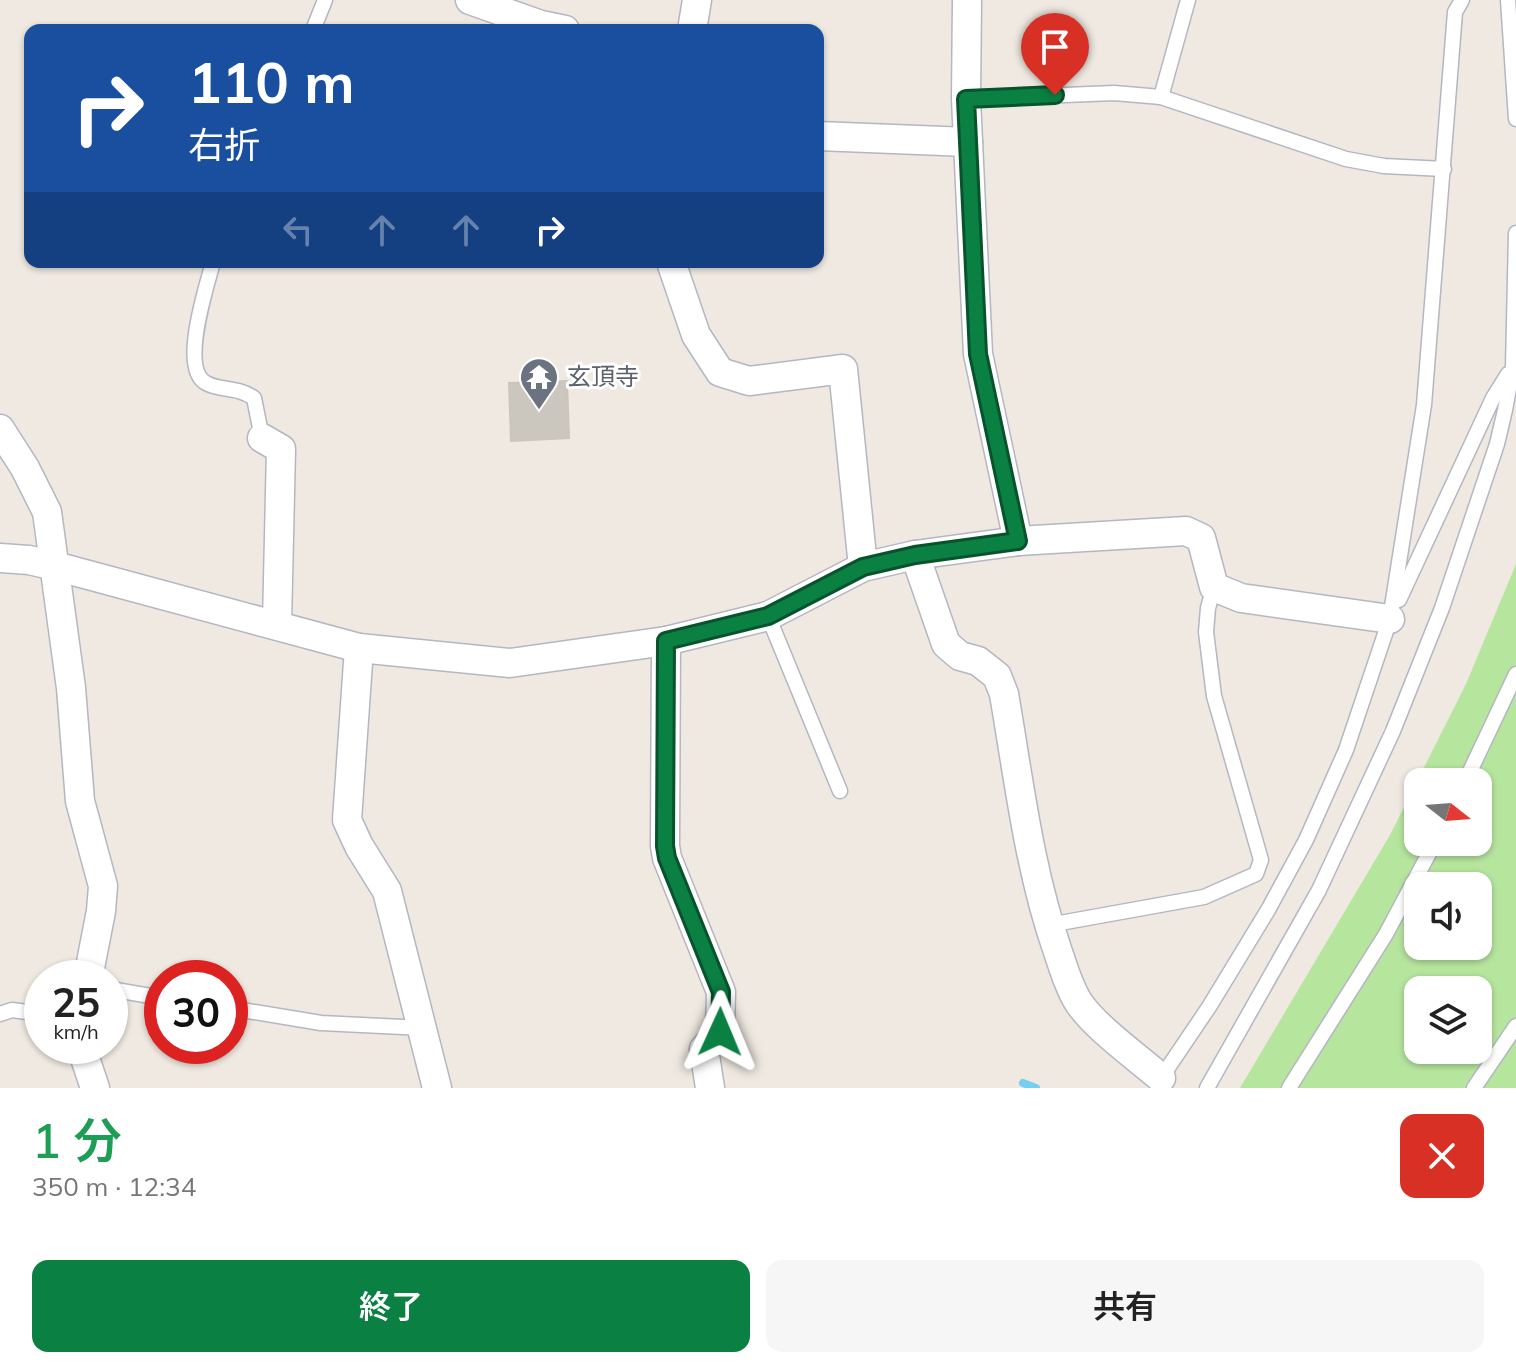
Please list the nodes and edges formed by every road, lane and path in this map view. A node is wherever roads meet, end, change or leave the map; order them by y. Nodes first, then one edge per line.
1 (325, 0) edge
2 (470, 0) edge
3 (697, 0) edge
4 (967, 0) edge
5 (1188, 0) edge
6 (1462, 0) edge
7 (1508, 0) edge
8 (315, 24) edge
9 (538, 24) edge
10 (693, 24) edge
11 (1161, 97) junction
12 (966, 99) junction
13 (1516, 119) edge
14 (824, 136) edge
15 (968, 142) junction
16 (1444, 169) junction
17 (1516, 233) edge
18 (212, 268) edge
19 (673, 268) edge
20 (1513, 367) junction
21 (0, 429) edge
22 (262, 438) joint
23 (1018, 541) junction
24 (915, 555) junction
25 (0, 558) edge
26 (55, 566) junction
27 (863, 567) junction
28 (1214, 587) junction
29 (768, 616) junction
30 (1390, 619) junction
31 (277, 624) junction
32 (666, 641) junction
33 (359, 648) junction
34 (1516, 674) edge
35 (1472, 768) edge
36 (840, 791) dead end
37 (1428, 856) edge
38 (1049, 925) junction
39 (91, 960) edge
40 (248, 1011) edge
41 (24, 1012) edge
42 (0, 1014) edge
43 (1516, 1026) edge
44 (423, 1028) junction
45 (87, 1064) edge
46 (1158, 1083) edge
47 (1210, 1083) edge
48 (95, 1088) edge
49 (437, 1088) edge
50 (710, 1088) edge
51 (1200, 1088) edge
52 (1289, 1088) edge
53 (1474, 1088) edge

1 - 8 lane
2 - 9 street
3 - 10 street
4 - 12 street
5 - 11 lane
6 - 16 lane
7 - 13 lane
11 - 12 lane
11 - 16 lane
12 - 15 street
14 - 15 street
15 - 23 street
16 - 30 lane
17 - 20 lane
18 - 22 lane
19 - 27 street
20 - 30 lane
20 - 47 lane
21 - 26 street
22 - 31 street
23 - 24 street
23 - 28 street
24 - 27 street
24 - 38 street
25 - 26 street
26 - 31 street
26 - 39 street
27 - 29 street
28 - 30 street
28 - 38 lane
29 - 32 street
29 - 36 lane
30 - 46 lane
31 - 33 street
32 - 33 street
32 - 50 street
33 - 44 street
34 - 35 lane
37 - 52 lane
38 - 46 street
40 - 44 lane
41 - 42 lane
43 - 53 lane
44 - 49 street
45 - 48 street
47 - 51 lane

